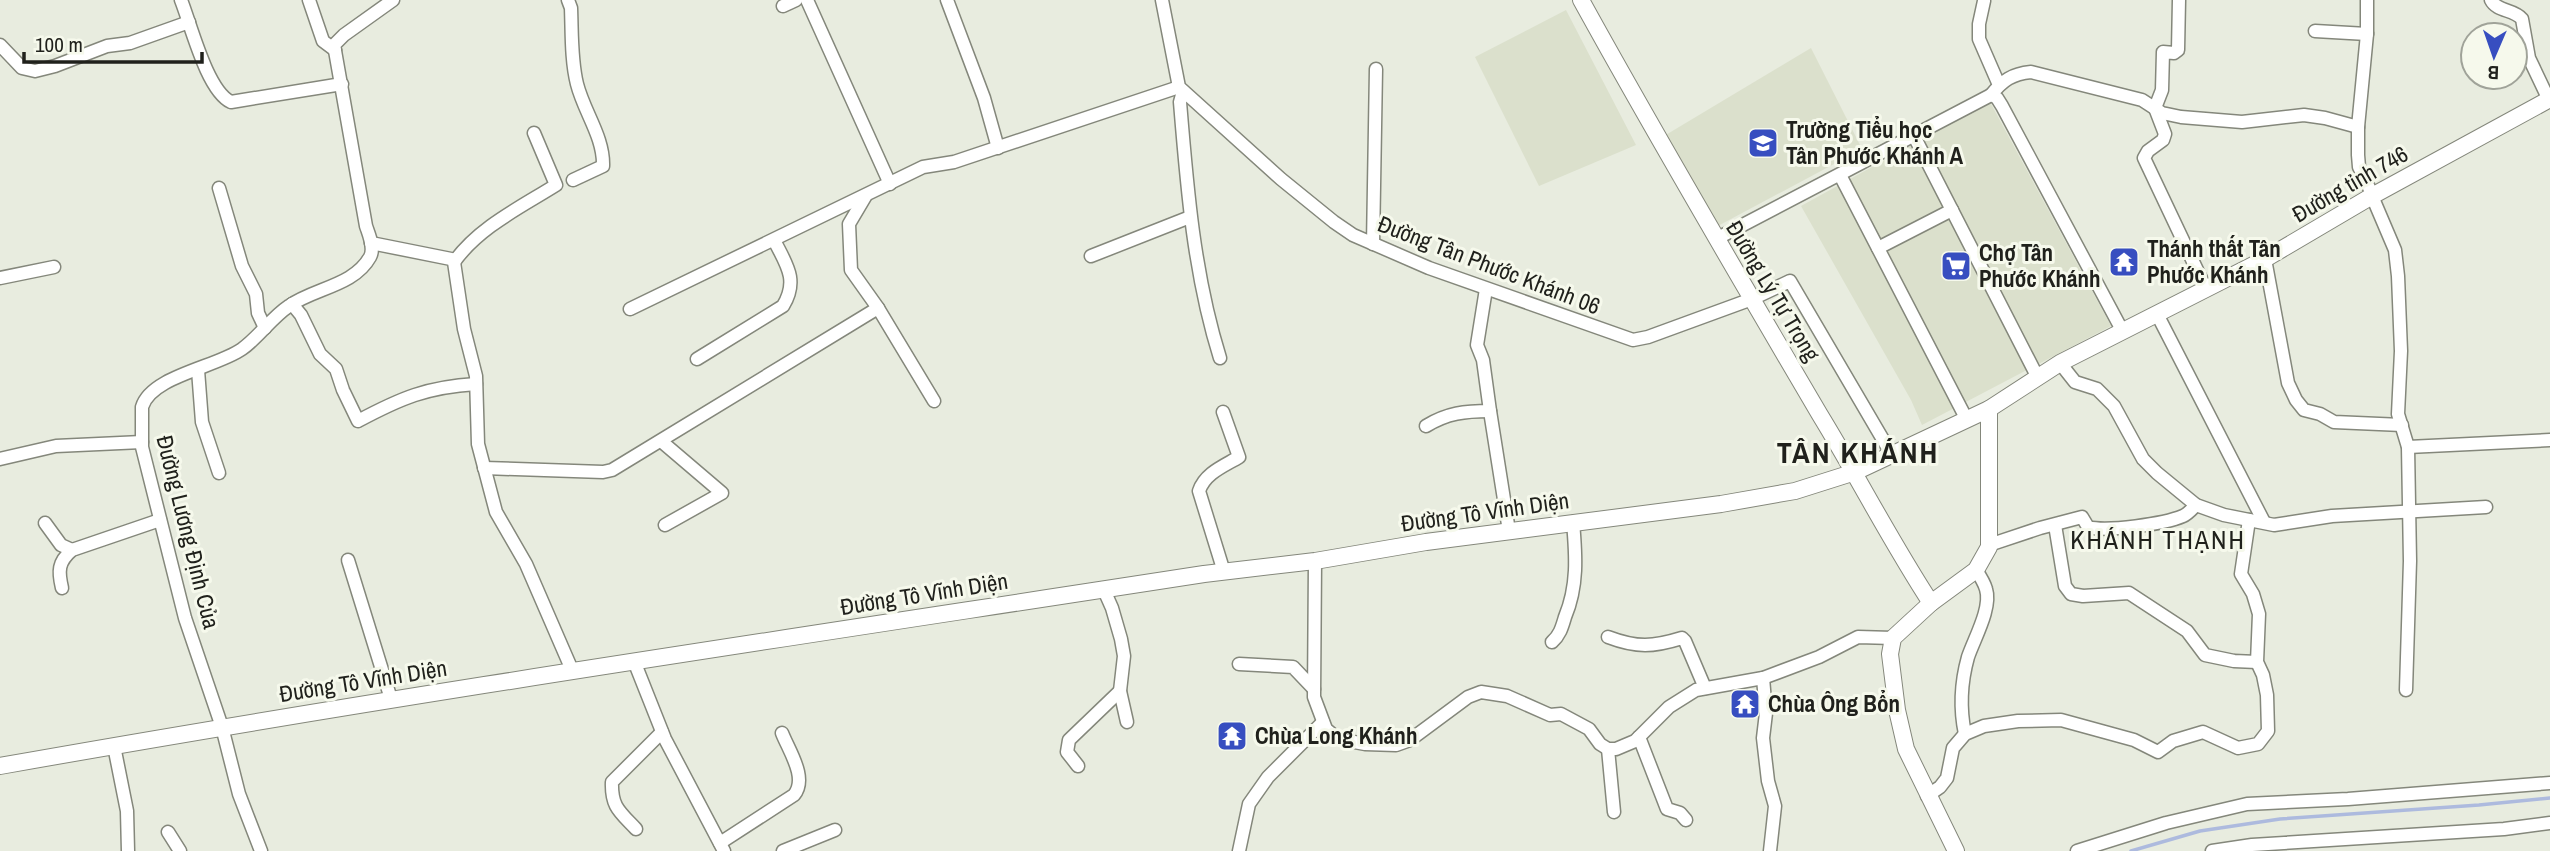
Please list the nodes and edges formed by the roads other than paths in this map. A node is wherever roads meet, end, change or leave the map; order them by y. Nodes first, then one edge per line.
1 (181, 0) edge
2 (309, 0) edge
3 (393, 0) edge
4 (568, 0) edge
5 (796, 0) edge
6 (807, 0) edge
7 (947, 0) edge
8 (1161, 0) edge
9 (1581, 0) edge
10 (2179, 0) edge
11 (2367, 0) edge
12 (2491, 0) edge
13 (1984, 1) edge
14 (783, 6) dead end
15 (189, 22) junction
16 (2315, 31) dead end
17 (2367, 34) junction
18 (0, 45) edge
19 (335, 50) junction
20 (1376, 69) dead end
21 (342, 84) junction
22 (1181, 89) junction
23 (1995, 90) junction
24 (2549, 100) edge
25 (2155, 108) junction
26 (2358, 127) junction
27 (534, 133) dead end
28 (1914, 136) junction
29 (998, 148) junction
30 (1840, 175) junction
31 (573, 180) dead end
32 (890, 184) junction
33 (219, 188) dead end
34 (2373, 196) junction
35 (865, 197) junction
36 (1952, 210) junction
37 (1190, 217) junction
38 (1716, 239) junction
39 (774, 240) junction
40 (371, 243) junction
41 (1373, 244) junction
42 (1878, 248) junction
43 (1091, 256) dead end
44 (2265, 259) junction
45 (454, 262) junction
46 (54, 267) dead end
47 (0, 278) edge
48 (1486, 289) junction
49 (2206, 289) junction
50 (1752, 299) junction
51 (292, 304) junction
52 (878, 308) junction
53 (630, 309) dead end
54 (2157, 314) junction
55 (265, 328) junction
56 (2123, 332) junction
57 (1220, 358) dead end
58 (697, 359) dead end
59 (2060, 363) junction
60 (198, 370) junction
61 (2037, 376) junction
62 (476, 384) junction
63 (934, 401) dead end
64 (1989, 409) junction
65 (1490, 411) junction
66 (1223, 412) dead end
67 (1967, 420) junction
68 (2402, 425) junction
69 (1426, 426) dead end
70 (2550, 440) edge
71 (661, 441) junction
72 (142, 442) junction
73 (2408, 447) junction
74 (1892, 455) junction
75 (0, 459) edge
76 (484, 468) junction
77 (1855, 472) junction
78 (219, 473) dead end
79 (2196, 505) junction
80 (2486, 507) dead end
81 (2408, 511) junction
82 (160, 520) junction
83 (2249, 520) junction
84 (1573, 522) junction
85 (2264, 522) junction
86 (46, 523) dead end
87 (665, 525) dead end
88 (2055, 525) junction
89 (1509, 531) junction
90 (1989, 545) junction
91 (72, 550) junction
92 (348, 561) dead end
93 (1315, 561) junction
94 (1976, 569) junction
95 (1224, 572) junction
96 (62, 588) dead end
97 (1104, 590) junction
98 (1931, 603) junction
99 (1608, 637) dead end
100 (1894, 638) junction
101 (1552, 642) dead end
102 (634, 662) junction
103 (2257, 662) junction
104 (1239, 664) dead end
105 (572, 670) junction
106 (1763, 678) junction
107 (1705, 688) junction
108 (1314, 689) junction
109 (2406, 690) dead end
110 (1120, 691) junction
111 (391, 699) junction
112 (1127, 722) dead end
113 (1323, 722) junction
114 (222, 727) junction
115 (662, 732) junction
116 (782, 733) dead end
117 (1965, 734) junction
118 (1639, 737) junction
119 (114, 746) junction
120 (1608, 749) junction
121 (0, 766) edge
122 (1078, 766) dead end
123 (2550, 783) edge
124 (1927, 796) junction
125 (1614, 812) dead end
126 (1686, 820) dead end
127 (2550, 823) edge
128 (636, 830) dead end
129 (835, 830) dead end
130 (168, 832) dead end
131 (722, 847) edge
132 (128, 851) edge
133 (180, 851) edge
134 (261, 851) edge
135 (783, 851) edge
136 (1239, 851) edge
137 (1770, 851) edge
138 (1956, 851) edge
139 (2077, 851) edge
140 (2212, 851) edge

1 - 15 street
2 - 19 street
3 - 19 street
4 - 31 street
5 - 14 street
6 - 32 street
7 - 29 street
8 - 22 street
9 - 38 main road, Đường Lý Tự Trọng
10 - 25 street
11 - 17 street
12 - 24 street
13 - 23 street
15 - 18 street
15 - 21 street
16 - 17 street
17 - 26 street
19 - 21 street
20 - 41 street
21 - 40 street
22 - 29 street
22 - 37 street
22 - 41 street, Đường Tân Phước Khánh 06
23 - 25 street
23 - 28 street
23 - 56 street
24 - 34 main road, Đường tỉnh 746
25 - 26 street
25 - 49 street
26 - 34 street
27 - 45 street
28 - 30 street
28 - 36 street
29 - 32 street
30 - 38 street
30 - 42 street
32 - 35 street
33 - 55 street
34 - 44 main road, Đường tỉnh 746
34 - 68 street
35 - 39 street
35 - 52 street
36 - 42 street
36 - 61 street
37 - 43 street
37 - 57 street
38 - 50 main road, Đường Lý Tự Trọng
39 - 53 street
39 - 58 street
40 - 45 street
40 - 51 street, Đường Lương Định Của
41 - 48 street, Đường Tân Phước Khánh 06
42 - 67 street
44 - 49 main road, Đường tỉnh 746
44 - 68 street
45 - 62 street
46 - 47 street
48 - 50 street, Đường Tân Phước Khánh 06
48 - 65 street
49 - 54 main road, Đường tỉnh 746
50 - 74 street, Đường Tân Phước Khánh 06
50 - 77 main road, Đường Lý Tự Trọng
51 - 55 street, Đường Lương Định Của
51 - 62 street
52 - 63 street
52 - 71 street
54 - 56 main road, Đường tỉnh 746
54 - 85 street
55 - 60 street, Đường Lương Định Của
56 - 59 main road, Đường tỉnh 746
59 - 61 main road, Đường tỉnh 746
59 - 79 street
60 - 72 street, Đường Lương Định Của
60 - 78 street
61 - 64 main road, Đường tỉnh 746
62 - 76 street
64 - 67 main road, Đường tỉnh 746
64 - 90 main road
65 - 69 street
65 - 89 street
66 - 95 street
67 - 74 main road, Đường tỉnh 746
68 - 73 street
70 - 73 street
71 - 76 street
71 - 87 street
72 - 75 street
72 - 82 street, Đường Lương Định Của
73 - 81 street
74 - 77 main road, Đường tỉnh 746
76 - 105 street
77 - 84 main road, Đường Tô Vĩnh Diện
77 - 98 main road, Đường Lý Tự Trọng
79 - 83 street
79 - 88 street
80 - 81 street
81 - 85 street
81 - 109 street
82 - 91 street
82 - 114 street, Đường Lương Định Của
83 - 85 street
83 - 103 street
84 - 89 main road, Đường Tô Vĩnh Diện
84 - 101 street
86 - 91 street
88 - 90 street
88 - 103 street
89 - 93 main road, Đường Tô Vĩnh Diện
90 - 94 main road
91 - 96 street
92 - 111 street
93 - 95 main road, Đường Tô Vĩnh Diện
93 - 108 street
94 - 98 main road
94 - 117 street
95 - 97 main road, Đường Tô Vĩnh Diện
97 - 102 main road, Đường Tô Vĩnh Diện
97 - 110 street
98 - 100 main road
99 - 107 street
100 - 106 street
100 - 124 main road
102 - 105 main road, Đường Tô Vĩnh Diện
102 - 115 street
103 - 117 street
104 - 108 street
105 - 111 main road, Đường Tô Vĩnh Diện
106 - 107 street
106 - 137 street
107 - 118 street
108 - 113 street
110 - 112 street
110 - 122 street
111 - 114 main road, Đường Tô Vĩnh Diện
113 - 120 street
113 - 136 street
114 - 119 main road, Đường Tô Vĩnh Diện
114 - 134 street, Đường Lương Định Của
115 - 128 street
115 - 131 street
116 - 131 street
117 - 124 street
118 - 120 street
118 - 126 street
119 - 121 main road, Đường Tô Vĩnh Diện
119 - 132 street
120 - 125 street
123 - 139 street
124 - 138 main road
127 - 140 street
129 - 135 street
130 - 133 street

